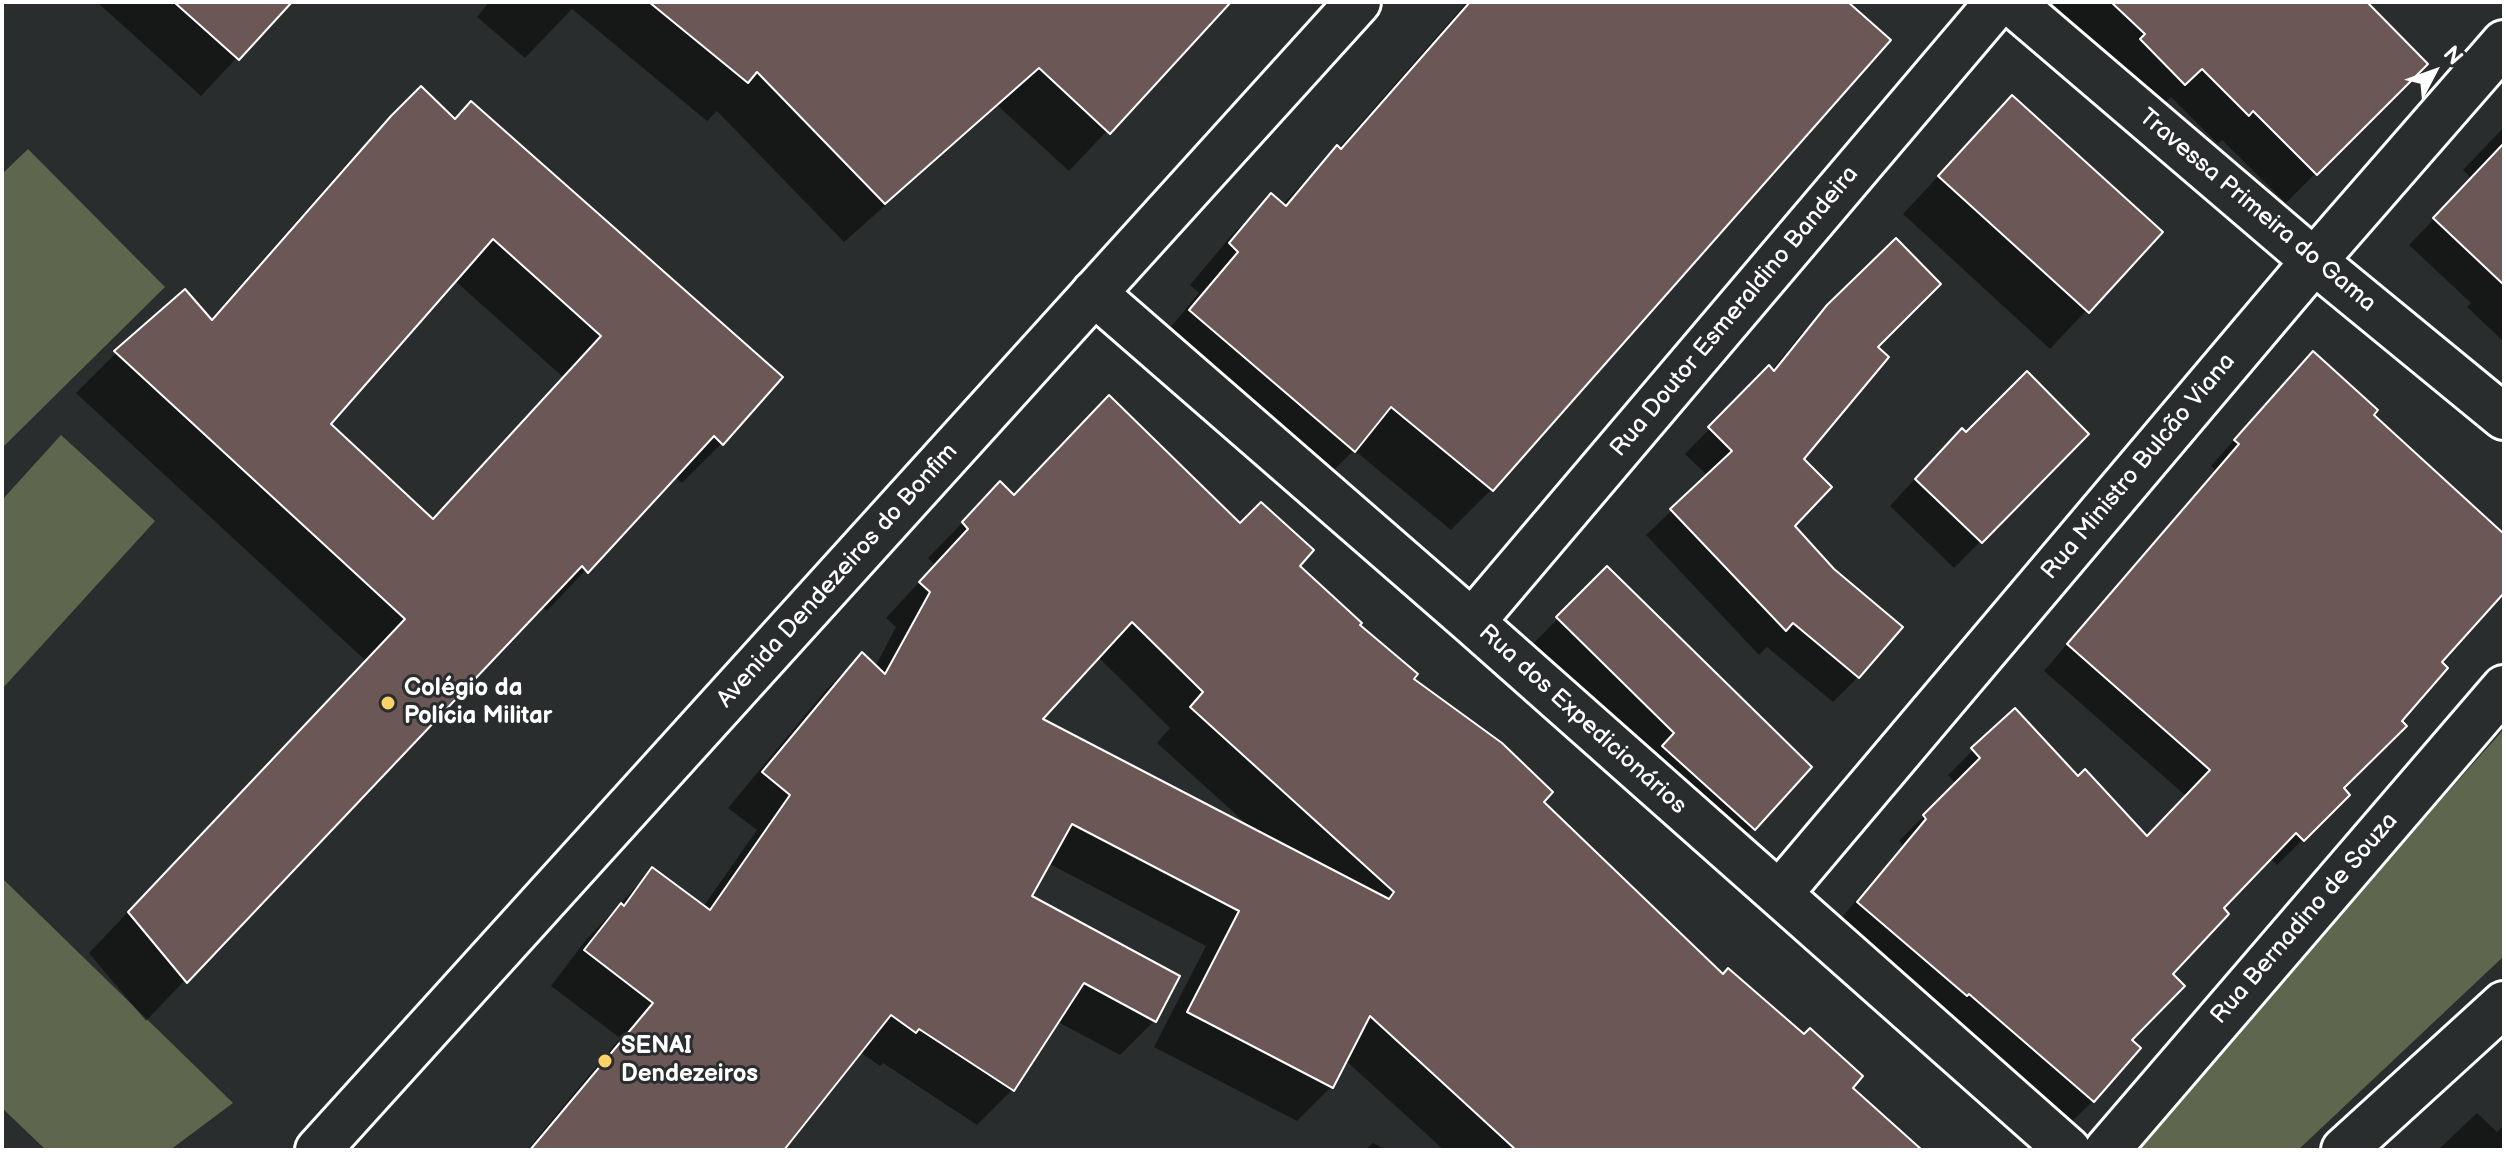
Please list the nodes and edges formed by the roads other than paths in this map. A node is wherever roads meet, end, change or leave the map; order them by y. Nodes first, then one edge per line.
1 (1358, 2) edge
2 (1998, 2) edge
3 (2011, 2) edge
4 (2504, 43) edge
5 (2314, 261) junction
6 (1094, 293) junction
7 (2504, 417) edge
8 (1472, 622) junction
9 (2504, 688) edge
10 (1779, 894) junction
11 (2504, 1004) edge
12 (318, 1150) edge
13 (2068, 1150) edge
14 (2107, 1150) edge
15 (2344, 1150) edge

1 - 6 street, Avenida Dendezeiros do Bonfim
2 - 8 street, Rua Doutor Esmeraldino Bandeira
3 - 5 street, Travessa Primeira do Gama
4 - 5 street, Rua Ministro Bulcão Viana
5 - 7 street, Travessa Primeira do Gama
5 - 10 street, Rua Ministro Bulcão Viana
6 - 8 street, Rua dos Expedicionários
6 - 12 street, Avenida Dendezeiros do Bonfim
8 - 10 street, Rua dos Expedicionários
9 - 14 street, Rua Bernadino de Souza
10 - 13 street, Rua dos Expedicionários
11 - 15 street

